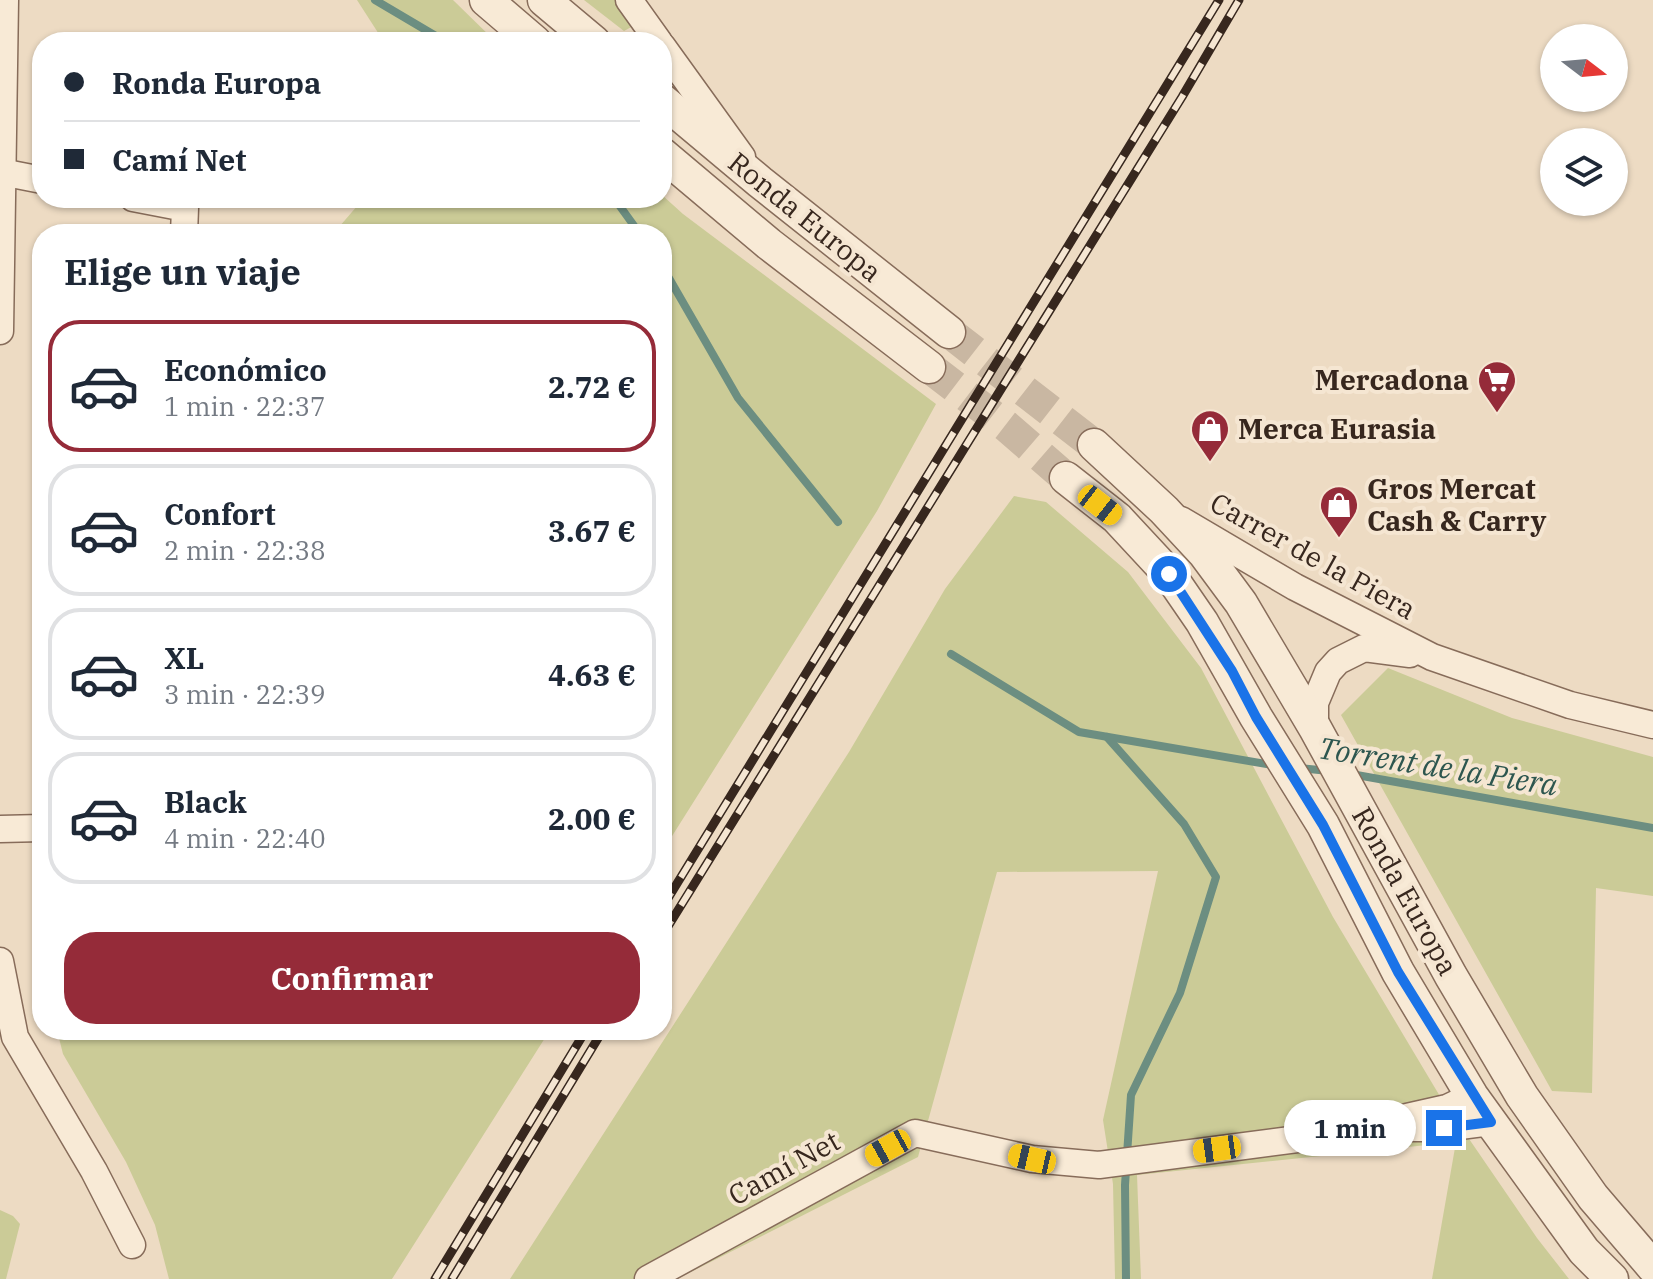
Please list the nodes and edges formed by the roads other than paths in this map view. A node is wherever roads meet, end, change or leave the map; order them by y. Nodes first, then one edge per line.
1 (5, 0) edge
2 (486, 0) edge
3 (544, 0) edge
4 (629, 0) edge
5 (523, 32) edge
6 (582, 32) edge
7 (652, 32) edge
8 (672, 61) edge
9 (672, 108) edge
10 (672, 162) edge
11 (1, 172) edge
12 (32, 178) edge
13 (760, 182) junction
14 (155, 208) edge
15 (184, 221) edge
16 (0, 331) edge
17 (949, 332) tunnel mouth
18 (929, 367) tunnel mouth
19 (1094, 445) tunnel mouth
20 (1066, 478) tunnel mouth
21 (1164, 510) junction
22 (1432, 657) junction
23 (1653, 725) edge
24 (1316, 732) junction
25 (32, 828) edge
26 (0, 829) edge
27 (0, 961) edge
28 (1482, 1109) junction
29 (132, 1245) dead end
30 (1653, 1267) edge
31 (648, 1279) edge
32 (1612, 1279) edge

1 - 11 street
2 - 5 street
3 - 6 street
4 - 7 street
8 - 13 street
9 - 13 street, Ronda Europa
10 - 18 street, Ronda Europa
11 - 12 street
11 - 16 street
13 - 17 street, Ronda Europa
14 - 15 street
19 - 21 street, Ronda Europa
20 - 28 street, Ronda Europa
21 - 22 street, Carrer de la Piera
21 - 24 street, Ronda Europa
22 - 23 street, Carrer de la Piera
22 - 24 street, Carrer de la Piera
24 - 30 street, Ronda Europa
25 - 26 street
27 - 29 street
28 - 31 street, Camí Net
28 - 32 street, Ronda Europa

